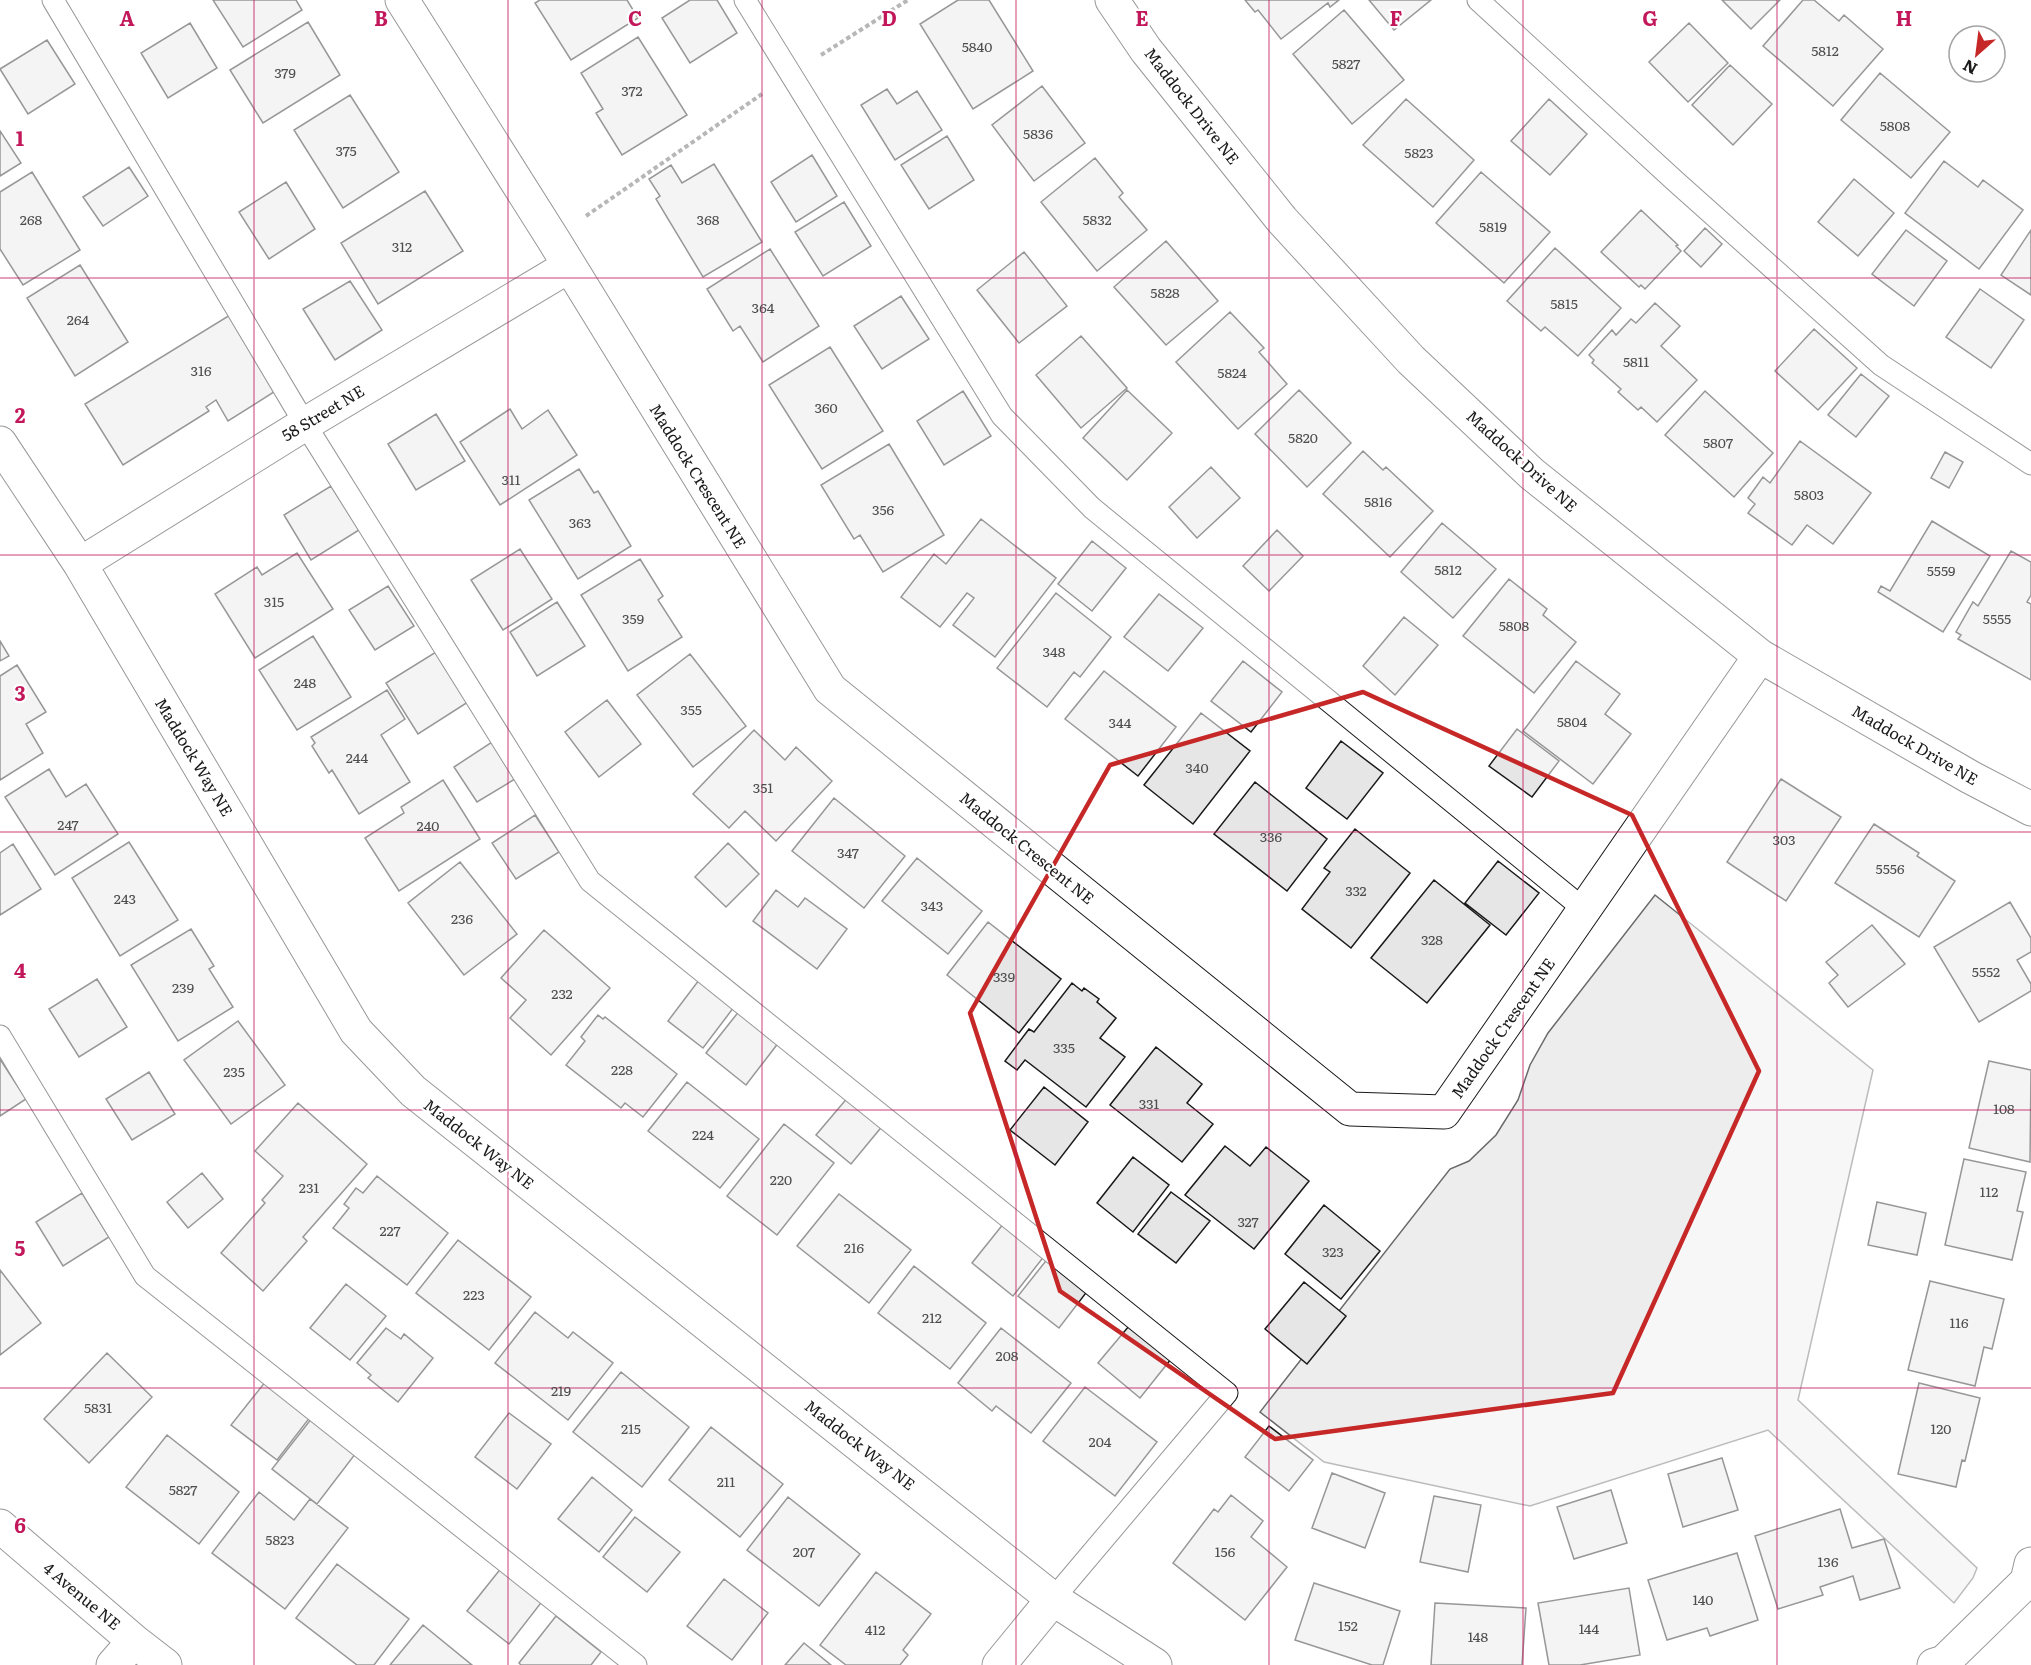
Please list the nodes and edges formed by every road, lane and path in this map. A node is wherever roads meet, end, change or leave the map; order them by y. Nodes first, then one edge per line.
1 (53, 0) edge
2 (402, 0) edge
3 (746, 0) edge
4 (908, 0) edge
5 (1112, 0) edge
6 (1478, 0) edge
7 (792, 74) junction
8 (561, 253) junction
9 (305, 424) junction
10 (0, 443) edge
11 (2031, 464) edge
12 (80, 564) junction
13 (1760, 656) junction
14 (2031, 809) edge
15 (1585, 910) junction
16 (0, 1036) edge
17 (0, 1526) edge
18 (2031, 1564) edge
19 (1053, 1599) junction
20 (134, 1641) junction
21 (113, 1665) edge
22 (165, 1665) edge
23 (636, 1665) edge
24 (999, 1665) edge
25 (1155, 1665) edge
26 (1934, 1665) edge

1 - 9 lane
2 - 8 street, Maddock Crescent NE
3 - 7 lane
4 - 7 path
5 - 13 street, Maddock Drive NE
6 - 11 lane
7 - 8 path
7 - 15 lane
8 - 9 street, 58 Street NE
8 - 15 street, Maddock Crescent NE
9 - 12 street, 58 Street NE
9 - 19 lane
10 - 12 street, Maddock Way NE
12 - 19 street, Maddock Way NE
13 - 14 street, Maddock Drive NE
13 - 15 street, Maddock Crescent NE
16 - 23 lane
17 - 20 street, 4 Avenue NE
18 - 26 street
19 - 24 street
19 - 25 street, Maddock Way NE
20 - 21 street
20 - 22 street, 4 Avenue NE

